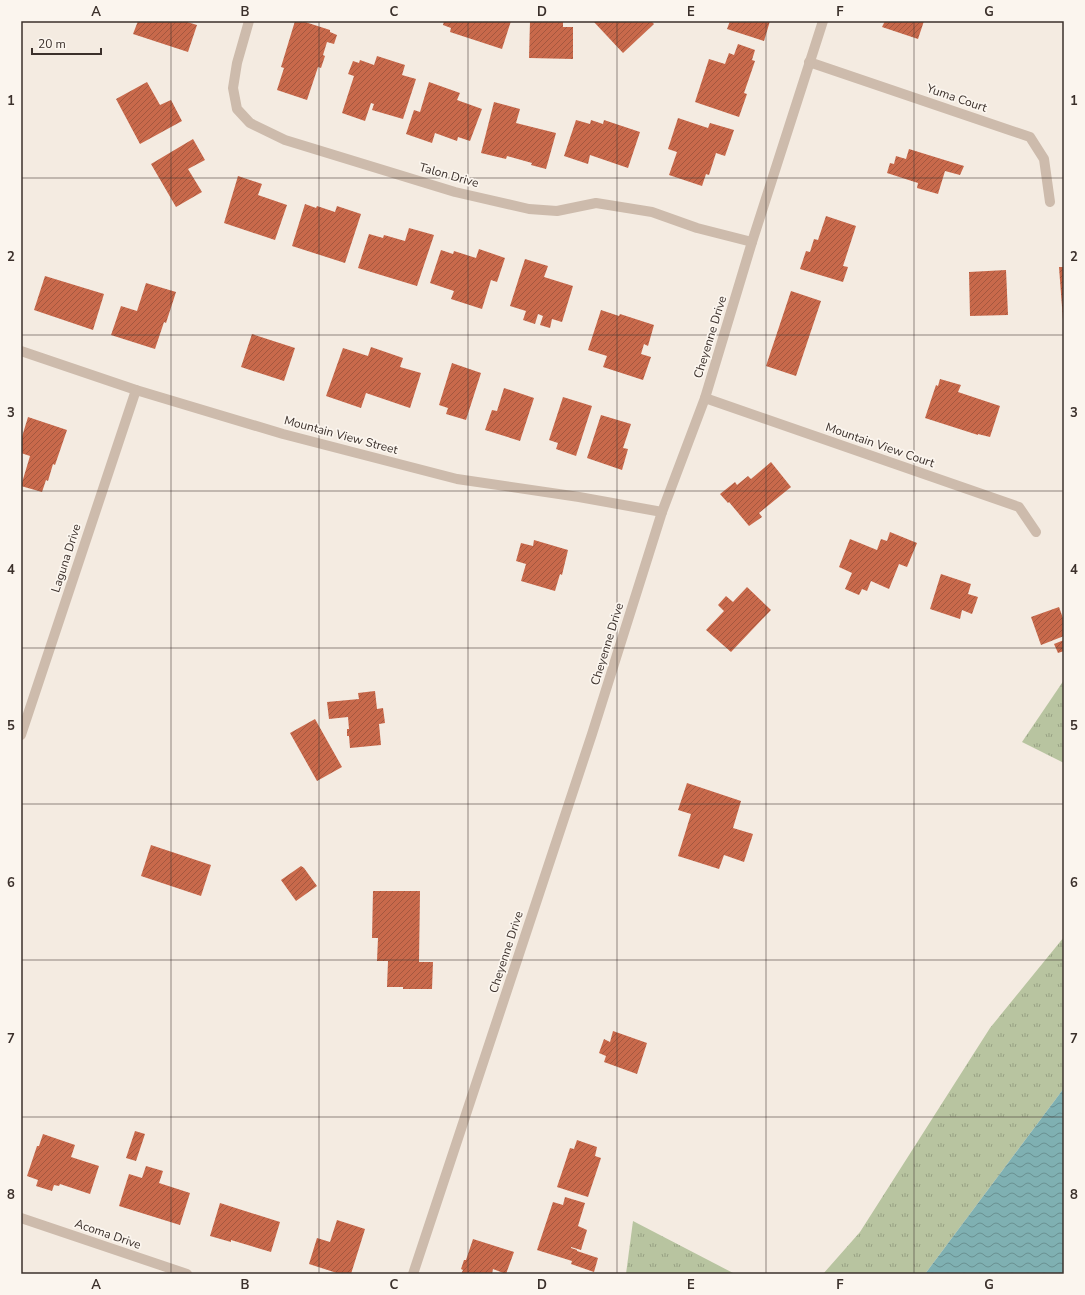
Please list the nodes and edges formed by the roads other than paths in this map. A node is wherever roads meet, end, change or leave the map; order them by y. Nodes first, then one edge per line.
1 (249, 21) edge
2 (823, 21) edge
3 (810, 62) junction
4 (1050, 202) dead end
5 (752, 242) junction
6 (21, 351) edge
7 (136, 390) junction
8 (705, 398) junction
9 (662, 512) junction
10 (1036, 532) dead end
11 (21, 734) edge
12 (21, 1218) edge
13 (187, 1274) edge
14 (413, 1274) edge

1 - 5 street, Talon Drive
2 - 3 street, Cheyenne Drive
3 - 4 street, Yuma Court
3 - 5 street, Cheyenne Drive
5 - 8 street, Cheyenne Drive
6 - 7 street, Mountain View Street
7 - 9 street, Mountain View Street
7 - 11 street, Laguna Drive
8 - 9 street, Cheyenne Drive
8 - 10 street, Mountain View Court
9 - 14 street, Cheyenne Drive
12 - 13 street, Acoma Drive

